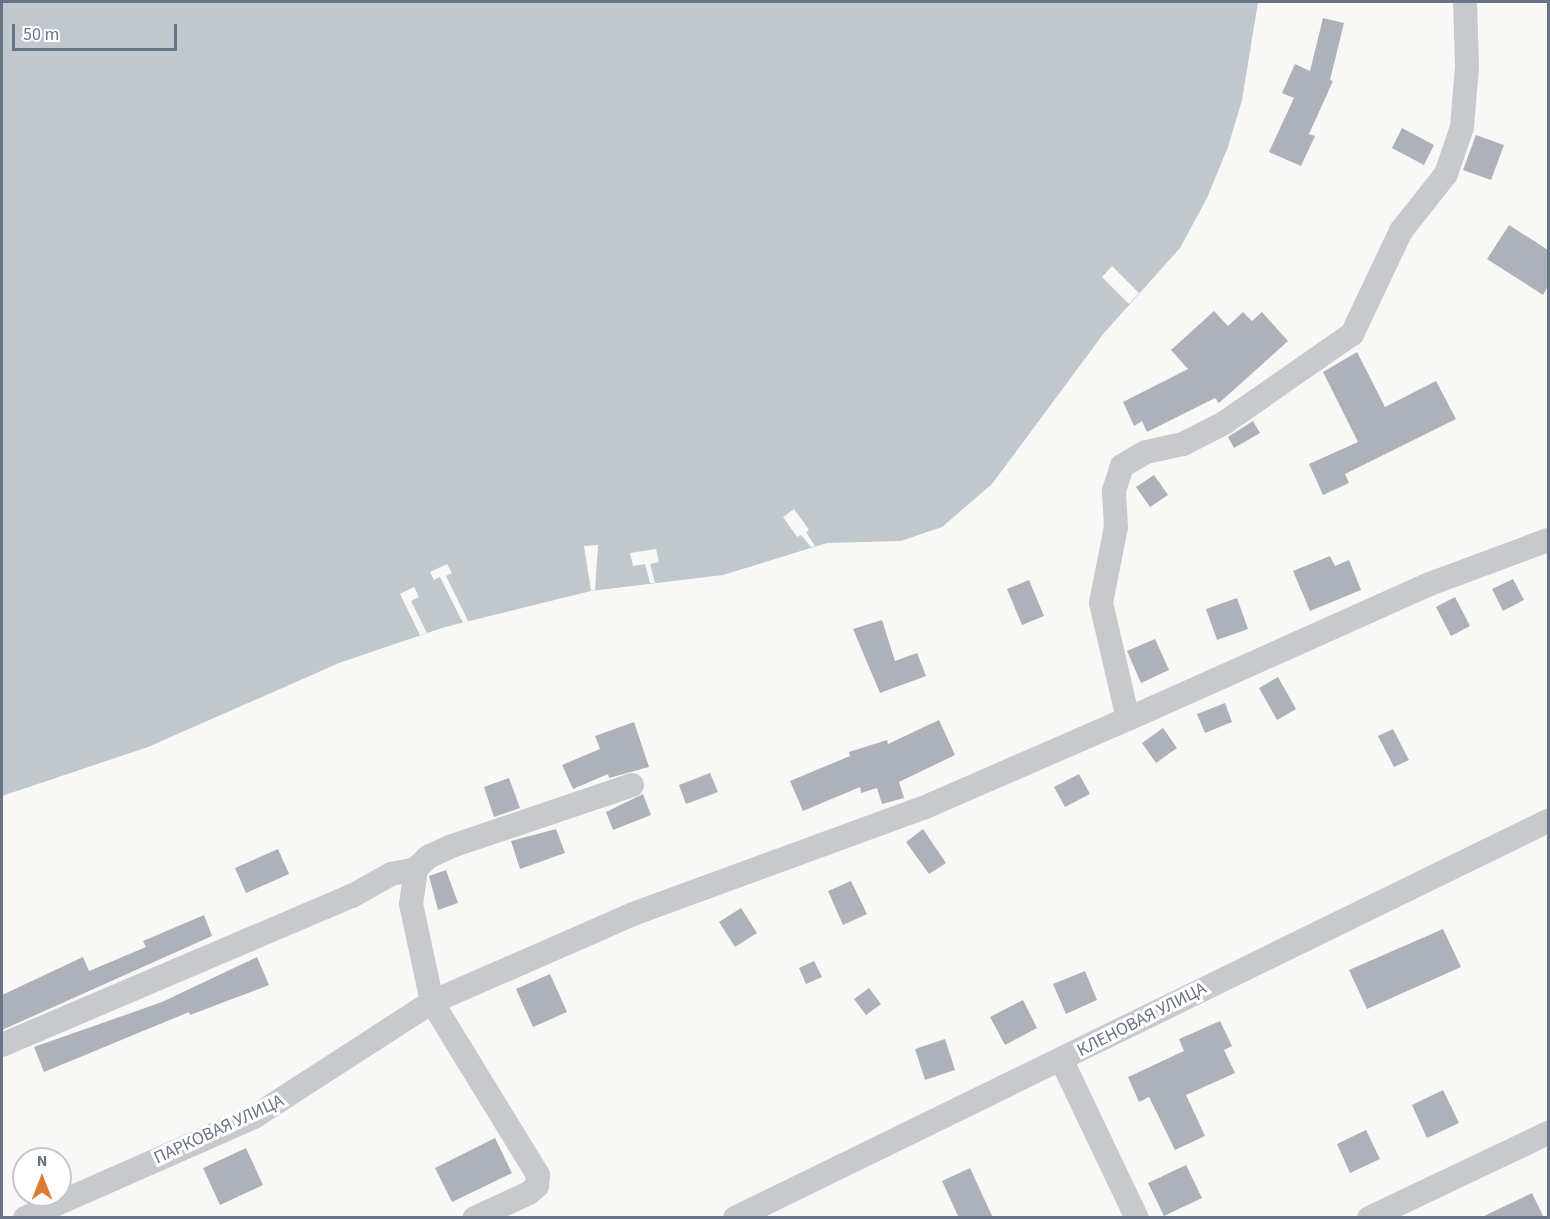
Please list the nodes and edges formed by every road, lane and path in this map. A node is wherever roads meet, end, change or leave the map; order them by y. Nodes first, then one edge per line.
1 (1465, 2) edge
2 (1548, 540) edge
3 (1128, 719) junction
4 (632, 785) dead end
5 (1548, 821) edge
6 (416, 869) junction
7 (432, 1002) junction
8 (2, 1045) edge
9 (1062, 1061) junction
10 (1548, 1133) edge
11 (25, 1218) edge
12 (475, 1218) edge
13 (735, 1218) edge
14 (1137, 1218) edge
15 (1369, 1218) edge

1 - 3 street
2 - 3 street, ПАРКОВАЯ УЛИЦА
3 - 7 street, ПАРКОВАЯ УЛИЦА
4 - 6 street
5 - 9 street, КЛЕНОВАЯ УЛИЦА
6 - 7 street
6 - 8 street
7 - 11 street, ПАРКОВАЯ УЛИЦА
7 - 12 street
9 - 13 street, КЛЕНОВАЯ УЛИЦА
9 - 14 street
10 - 15 street

